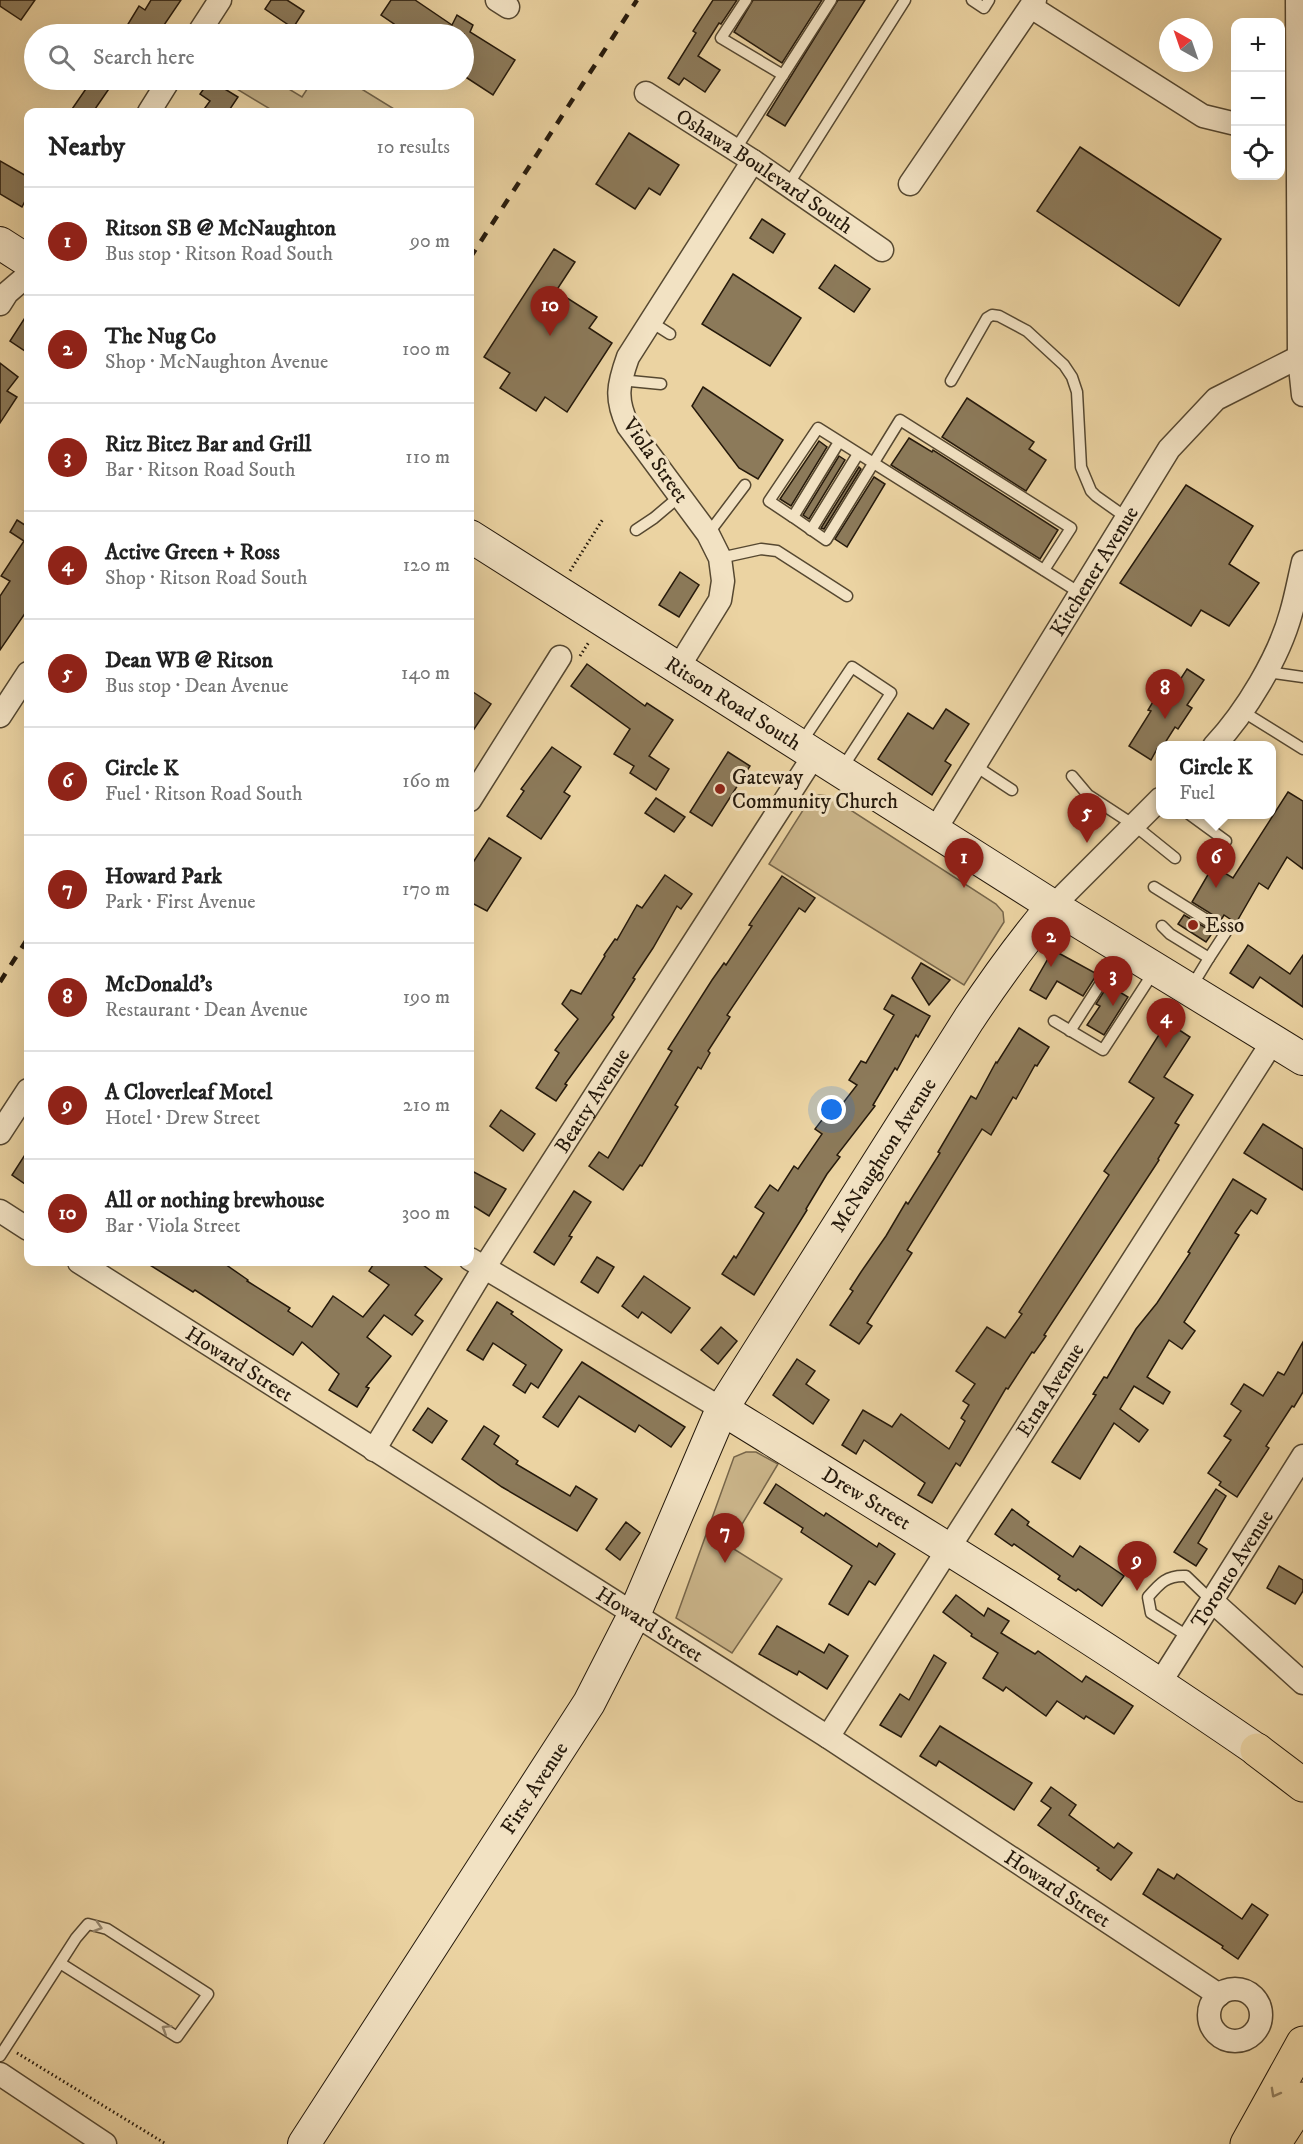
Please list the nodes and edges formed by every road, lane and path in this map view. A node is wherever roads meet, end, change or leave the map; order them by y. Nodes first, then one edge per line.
1 (220, 0) edge
2 (746, 0) edge
3 (831, 0) edge
4 (905, 0) edge
5 (972, 0) edge
6 (988, 0) edge
7 (1297, 0) edge
8 (1033, 4) edge
9 (204, 24) edge
10 (783, 75) junction
11 (163, 90) edge
12 (646, 93) dead end
13 (151, 108) edge
14 (1231, 123) edge
15 (1289, 135) edge
16 (744, 156) junction
17 (910, 184) dead end
18 (788, 185) junction
19 (0, 243) edge
20 (882, 250) dead end
21 (24, 258) edge
22 (24, 278) edge
23 (0, 304) edge
24 (1299, 357) junction
25 (620, 380) junction
26 (951, 381) dead end
27 (661, 384) dead end
28 (1303, 395) edge
29 (839, 442) junction
30 (858, 454) junction
31 (872, 463) junction
32 (745, 485) dead end
33 (680, 496) junction
34 (793, 517) junction
35 (1127, 518) junction
36 (603, 519) dead end
37 (636, 530) dead end
38 (811, 530) junction
39 (708, 534) junction
40 (474, 539) edge
41 (720, 558) junction
42 (1303, 562) edge
43 (1044, 570) junction
44 (570, 571) dead end
45 (1080, 593) junction
46 (847, 596) dead end
47 (590, 640) dead end
48 (564, 657) joint
49 (678, 668) junction
50 (1267, 672) junction
51 (1303, 677) edge
52 (24, 679) edge
53 (1242, 711) junction
54 (0, 716) edge
55 (1218, 741) edge
56 (1303, 749) edge
57 (818, 756) junction
58 (974, 765) junction
59 (1072, 776) dead end
60 (1012, 790) dead end
61 (474, 794) edge
62 (1156, 804) edge
63 (1196, 819) edge
64 (1134, 825) junction
65 (935, 830) junction
66 (1226, 841) dead end
67 (1175, 858) dead end
68 (1154, 887) dead end
69 (1053, 906) junction
70 (1162, 926) dead end
71 (1123, 948) junction
72 (1209, 958) junction
73 (1156, 968) junction
74 (1191, 989) junction
75 (1054, 1021) dead end
76 (1070, 1031) junction
77 (1273, 1041) junction
78 (1303, 1059) edge
79 (24, 1096) edge
80 (0, 1133) edge
81 (0, 1211) edge
82 (24, 1226) edge
83 (477, 1263) edge
84 (85, 1266) edge
85 (722, 1409) junction
86 (374, 1450) junction
87 (1303, 1455) edge
88 (950, 1549) junction
89 (1212, 1601) junction
90 (634, 1615) junction
91 (1189, 1637) junction
92 (1160, 1683) junction
93 (1303, 1683) edge
94 (828, 1737) junction
95 (1257, 1750) junction
96 (1303, 1770) edge
97 (1303, 1785) edge
98 (60, 1963) junction
99 (1218, 1995) dead end
100 (1303, 2043) edge
101 (3, 2051) edge
102 (0, 2074) edge
103 (1303, 2099) edge
104 (105, 2144) edge
105 (166, 2144) edge
106 (304, 2144) edge
107 (1247, 2144) edge
108 (1274, 2144) edge

1 - 9 street
2 - 10 lane
3 - 10 lane
4 - 18 lane
5 - 6 lane
7 - 15 street
8 - 14 street
8 - 17 street
10 - 16 lane
11 - 13 street
12 - 16 street, Oshawa Boulevard South
15 - 24 street
16 - 18 street, Oshawa Boulevard South
16 - 25 street, Viola Street
18 - 20 street, Oshawa Boulevard South
19 - 21 main road
22 - 23 street
24 - 28 street
24 - 35 street, Kitchener Avenue
25 - 27 lane
25 - 33 street, Viola Street
26 - 35 lane
29 - 30 lane
29 - 34 lane
29 - 34 lane
30 - 31 lane
30 - 38 lane
31 - 38 lane
31 - 43 lane
31 - 43 lane
32 - 39 lane
33 - 37 lane
33 - 39 street, Viola Street
34 - 38 lane
35 - 45 street, Kitchener Avenue
36 - 44 path
39 - 41 street, Viola Street
40 - 49 main road, Ritson Road South
41 - 46 lane
41 - 49 street, Viola Street
42 - 50 street
43 - 45 lane
45 - 58 street, Kitchener Avenue
47 - 48 path
48 - 61 street
49 - 57 main road, Ritson Road South
50 - 51 lane
50 - 53 street
52 - 54 street
53 - 55 street
53 - 56 lane
57 - 57 lane
57 - 65 main road, Ritson Road South
57 - 83 street, Beatty Avenue
58 - 60 lane
58 - 65 street, Kitchener Avenue
59 - 64 lane
62 - 64 street
63 - 66 lane
64 - 67 lane
64 - 69 street
65 - 69 main road, Ritson Road South
68 - 72 lane
69 - 71 main road, Ritson Road South
69 - 85 main road, McNaughton Avenue
70 - 72 lane
71 - 73 main road, Ritson Road South
71 - 76 lane
72 - 74 lane
73 - 74 main road, Ritson Road South
73 - 76 lane
74 - 77 main road, Ritson Road South
75 - 76 lane
77 - 78 main road, Ritson Road South
77 - 88 street, Etna Avenue
79 - 80 street
81 - 82 street
83 - 85 street, Drew Street
83 - 86 street, Beatty Avenue
84 - 86 street, Howard Street
85 - 88 main road, Drew Street
85 - 90 main road, First Avenue
86 - 90 street, Howard Street
87 - 89 street, Toronto Avenue
88 - 92 main road, Drew Street
88 - 94 street, Etna Avenue
89 - 91 street, Toronto Avenue
89 - 91 lane
89 - 93 street
90 - 94 street, Howard Street
90 - 106 main road, First Avenue
91 - 92 street, Toronto Avenue
92 - 95 main road, Drew Street
94 - 99 street, Howard Street
95 - 96 highway
95 - 97 highway
98 -> 98 lane
98 - 101 lane
100 -> 107 highway
101 - 105 path
102 - 104 street
103 - 108 highway

